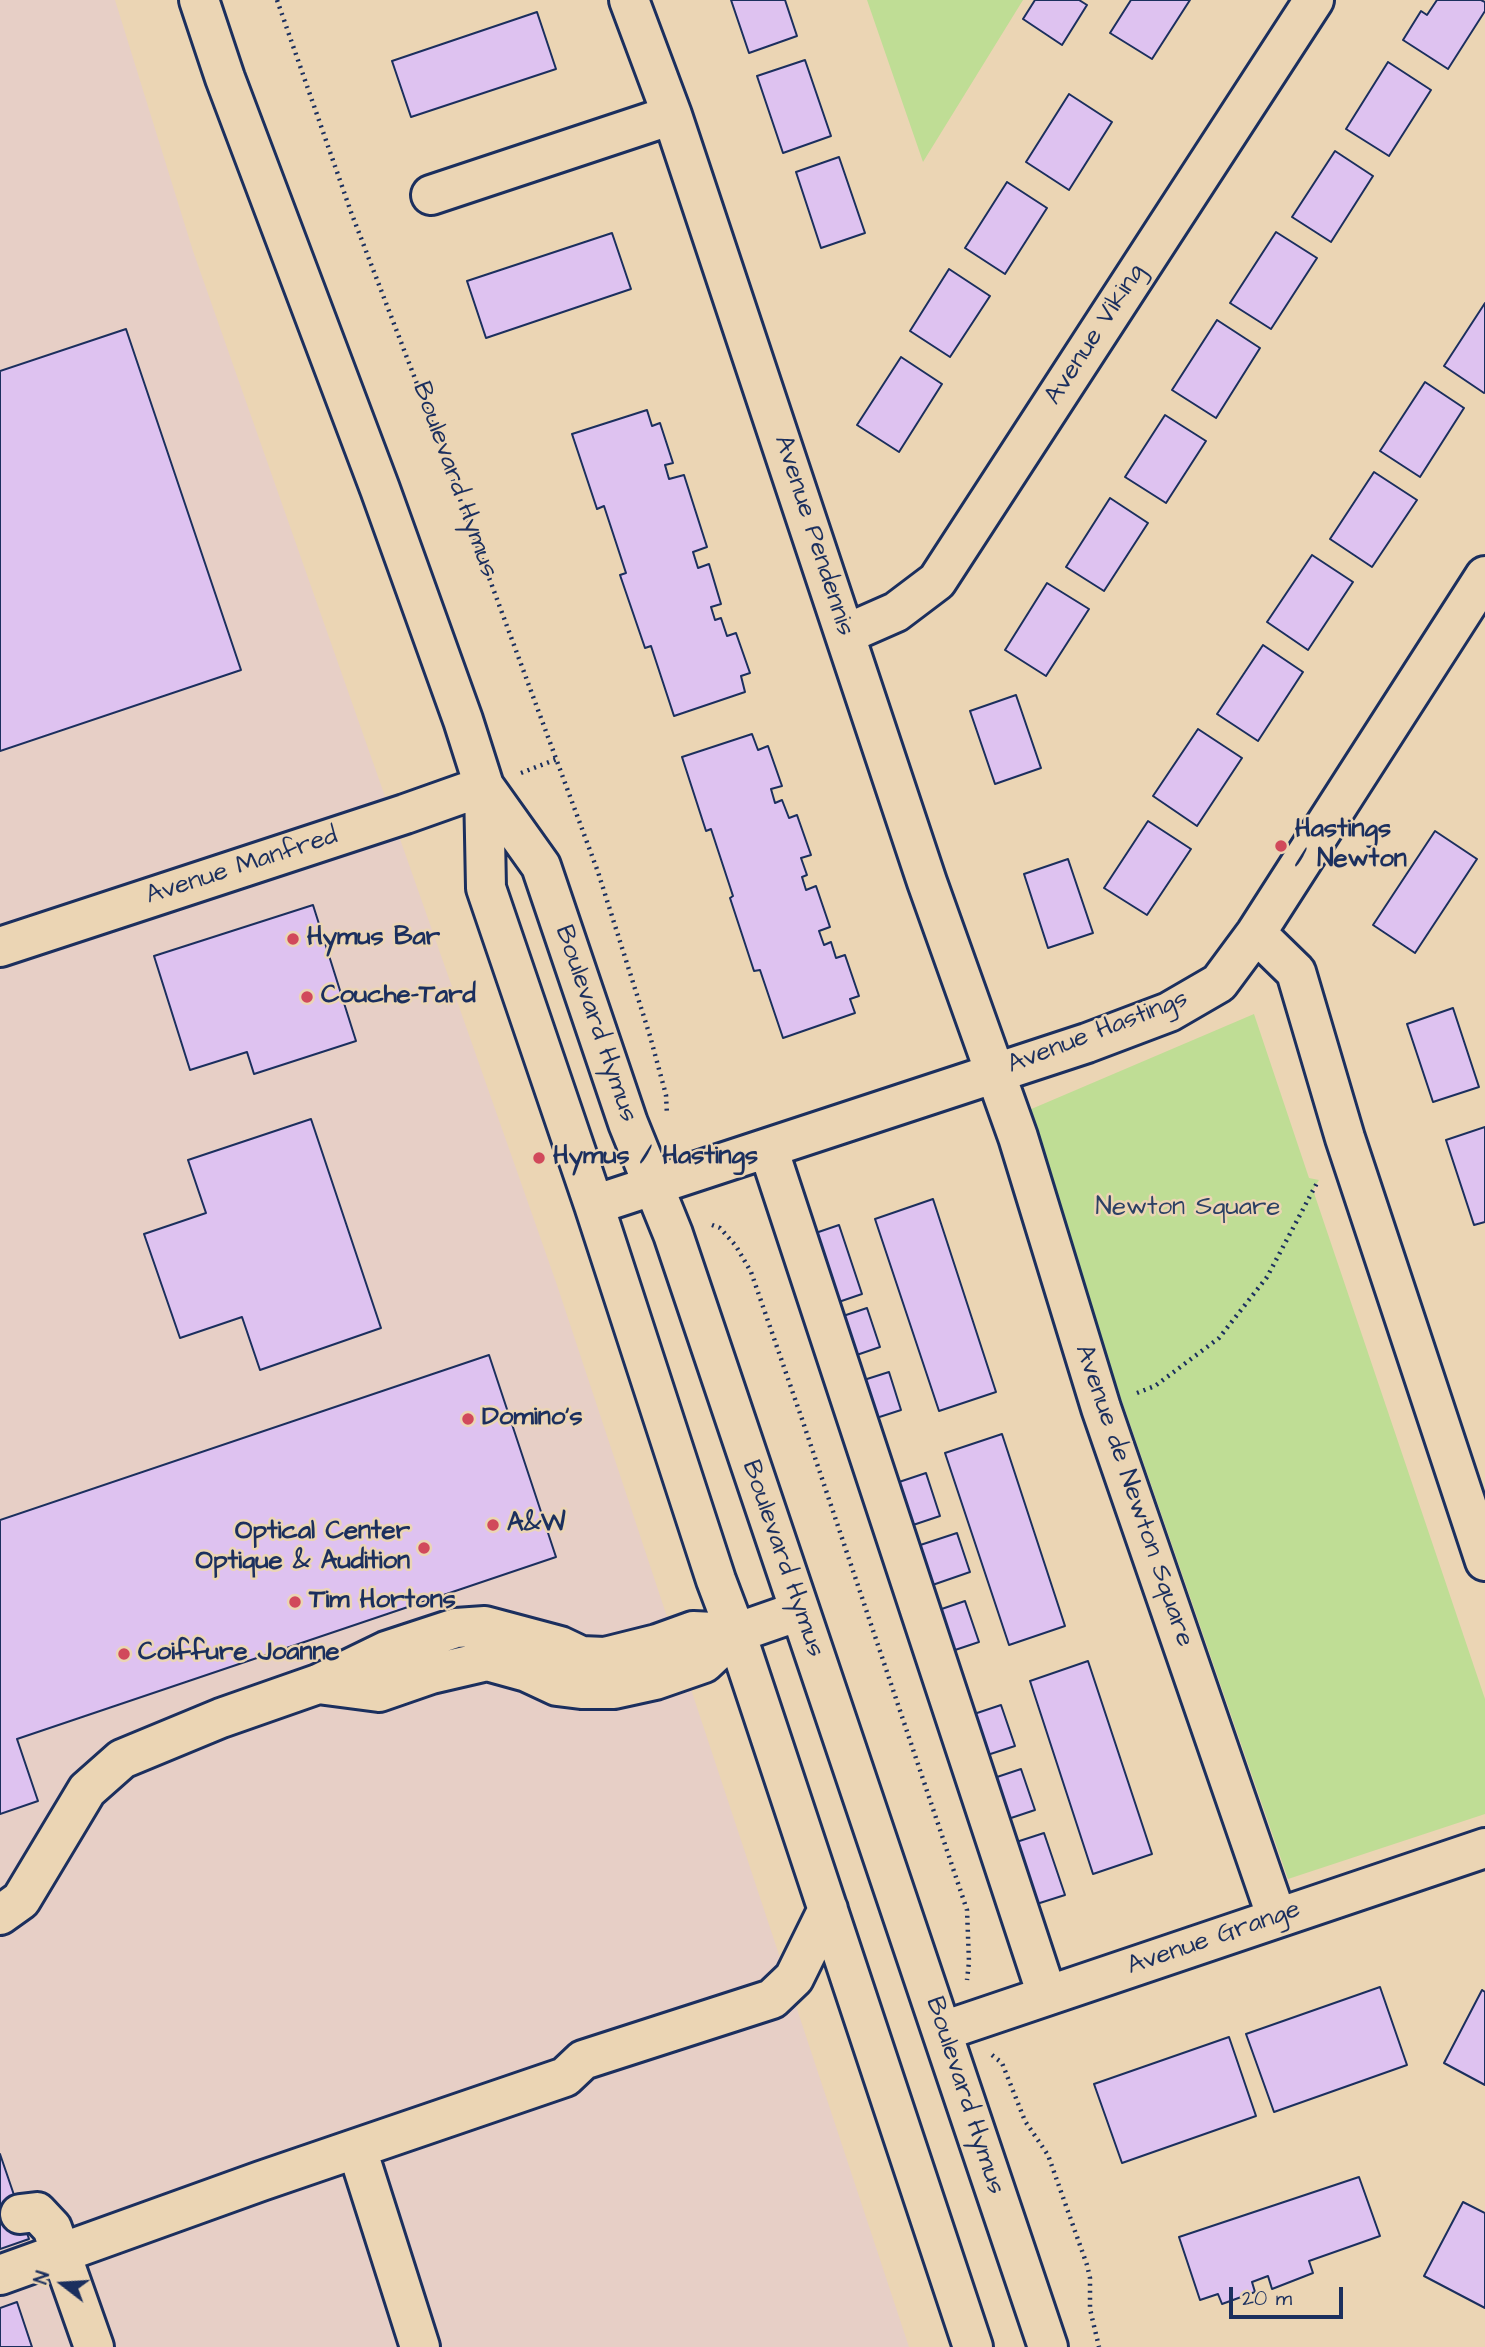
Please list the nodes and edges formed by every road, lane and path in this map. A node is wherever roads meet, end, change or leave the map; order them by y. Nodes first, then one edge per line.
1 (199, 0) edge
2 (277, 0) edge
3 (629, 0) edge
4 (1314, 0) edge
5 (672, 115) junction
6 (431, 195) dead end
7 (1485, 576) edge
8 (846, 634) junction
9 (557, 759) junction
10 (530, 769) dead end
11 (484, 786) junction
12 (1256, 933) junction
13 (0, 947) edge
14 (994, 1073) junction
15 (667, 1124) dead end
16 (1345, 1138) junction
17 (768, 1148) junction
18 (653, 1185) junction
19 (594, 1205) junction
20 (713, 1226) dead end
21 (1101, 1408) junction
22 (1485, 1561) edge
23 (799, 1611) junction
24 (736, 1633) junction
25 (1485, 1848) edge
26 (828, 1909) junction
27 (0, 1916) edge
28 (1277, 1918) junction
29 (967, 1976) dead end
30 (1047, 1995) junction
31 (943, 2031) junction
32 (998, 2061) dead end
33 (357, 2149) junction
34 (20, 2214) dead end
35 (61, 2252) junction
36 (0, 2275) edge
37 (94, 2347) edge
38 (421, 2347) edge
39 (974, 2347) edge
40 (1048, 2347) edge
41 (1100, 2347) edge

1 - 11 street, Boulevard Hymus
2 - 9 path, Boulevard Hymus
3 - 5 street, Avenue Pendennis
4 - 8 street, Avenue Viking
5 - 6 street
5 - 8 street, Avenue Pendennis
7 - 12 street, Avenue Hastings
8 - 14 street, Avenue Pendennis
9 - 10 path
9 - 15 path, Boulevard Hymus
11 - 13 street, Avenue Manfred
11 - 18 street, Boulevard Hymus
11 - 19 street, Boulevard Hymus
12 - 14 street, Avenue Hastings
12 - 16 street
14 - 17 street, Avenue Hastings
14 - 21 street, Avenue de Newton Square
16 - 21 path
16 - 22 street
17 - 18 street, Avenue Hastings
17 - 30 street
18 - 19 street, Avenue Hastings
18 - 23 street, Boulevard Hymus
19 - 24 street, Boulevard Hymus
20 - 29 path, Boulevard Hymus
21 - 28 street, Avenue de Newton Square
23 - 24 street
23 - 31 street, Boulevard Hymus
24 - 26 street, Boulevard Hymus
24 - 27 street
25 - 28 street, Avenue Grange
26 - 33 street
26 - 39 street, Boulevard Hymus
28 - 30 street, Avenue Grange
30 - 31 street, Avenue Grange
31 - 40 street, Boulevard Hymus
32 - 41 path, Boulevard Hymus
33 - 35 street
33 - 38 street
34 - 35 street
35 - 36 street
35 - 37 street

